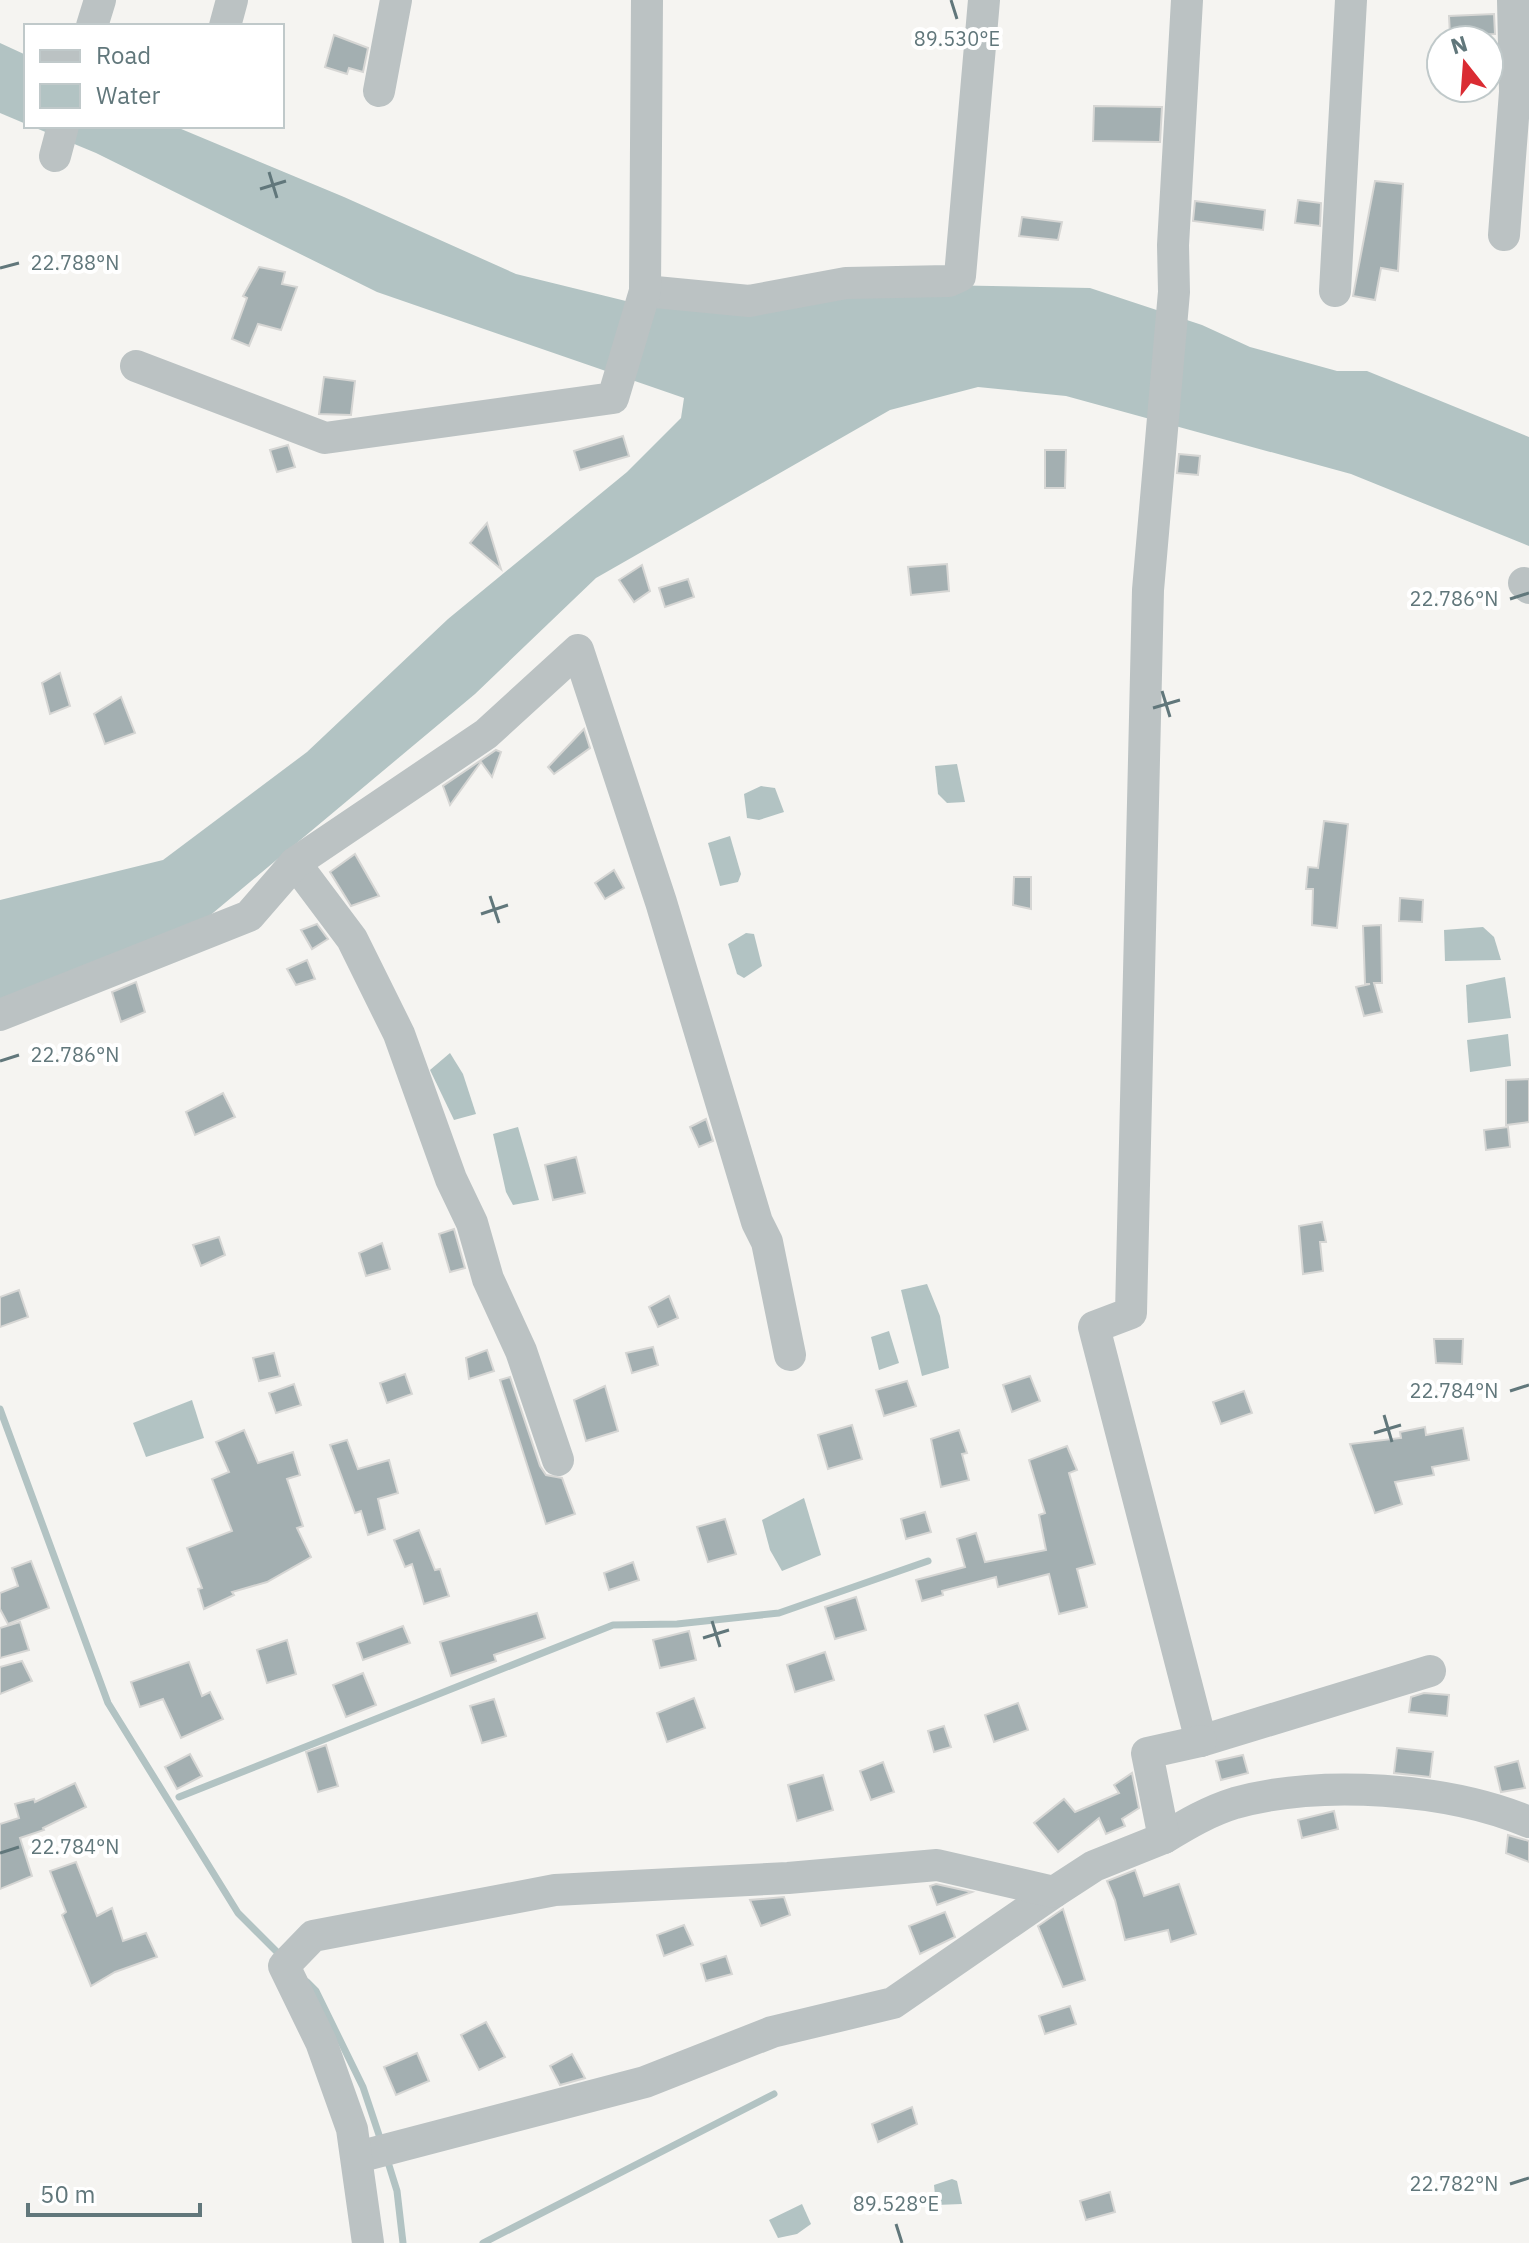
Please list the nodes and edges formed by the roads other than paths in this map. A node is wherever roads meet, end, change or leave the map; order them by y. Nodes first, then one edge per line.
1 (100, 0) edge
2 (232, 0) edge
3 (396, 0) edge
4 (647, 0) edge
5 (984, 0) edge
6 (1187, 0) edge
7 (1351, 0) edge
8 (1513, 0) edge
9 (93, 24) edge
10 (226, 24) edge
11 (379, 91) dead end
12 (1504, 235) dead end
13 (1335, 291) dead end
14 (643, 294) junction
15 (136, 366) dead end
16 (295, 863) junction
17 (0, 1015) edge
18 (790, 1355) dead end
19 (558, 1460) dead end
20 (1430, 1671) dead end
21 (1201, 1741) junction
22 (1529, 1822) edge
23 (1164, 1838) junction
24 (1054, 1892) junction
25 (358, 2157) junction
26 (368, 2243) edge

1 - 9 street
2 - 10 street
3 - 11 street
4 - 14 street
5 - 14 street
6 - 21 street
7 - 13 street
8 - 12 street
14 - 15 street
16 - 17 street
16 - 18 street
16 - 19 street
20 - 21 street
21 - 23 street
22 - 23 street
23 - 24 street
24 - 25 street
24 - 25 street
25 - 26 street

